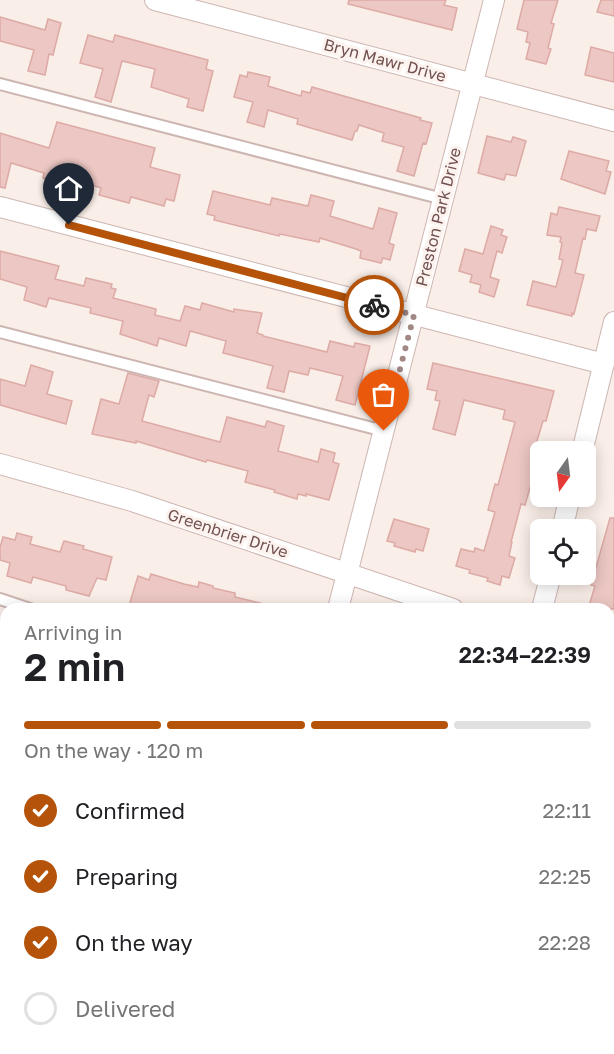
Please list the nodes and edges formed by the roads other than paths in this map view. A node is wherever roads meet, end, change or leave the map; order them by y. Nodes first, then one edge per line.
1 (155, 0) edge
2 (494, 0) edge
3 (472, 83) junction
4 (0, 84) edge
5 (614, 121) edge
6 (443, 199) junction
7 (0, 207) edge
8 (414, 315) junction
9 (614, 322) edge
10 (0, 332) edge
11 (604, 364) junction
12 (384, 431) junction
13 (585, 441) edge
14 (0, 464) edge
15 (347, 573) junction
16 (548, 585) edge
17 (340, 603) edge
18 (435, 603) edge
19 (544, 603) edge

1 - 3 street, Bryn Mawr Drive
2 - 3 street, Preston Park Drive
3 - 5 street, Bryn Mawr Drive
3 - 6 street, Preston Park Drive
4 - 6 lane
6 - 8 street, Preston Park Drive
7 - 8 street
8 - 11 street
8 - 12 street, Preston Park Drive
9 - 11 street
10 - 12 lane
11 - 13 street
12 - 15 street, Preston Park Drive
14 - 15 street, Greenbrier Drive
15 - 17 street, Preston Park Drive
15 - 18 street, Greenbrier Drive
16 - 19 street

